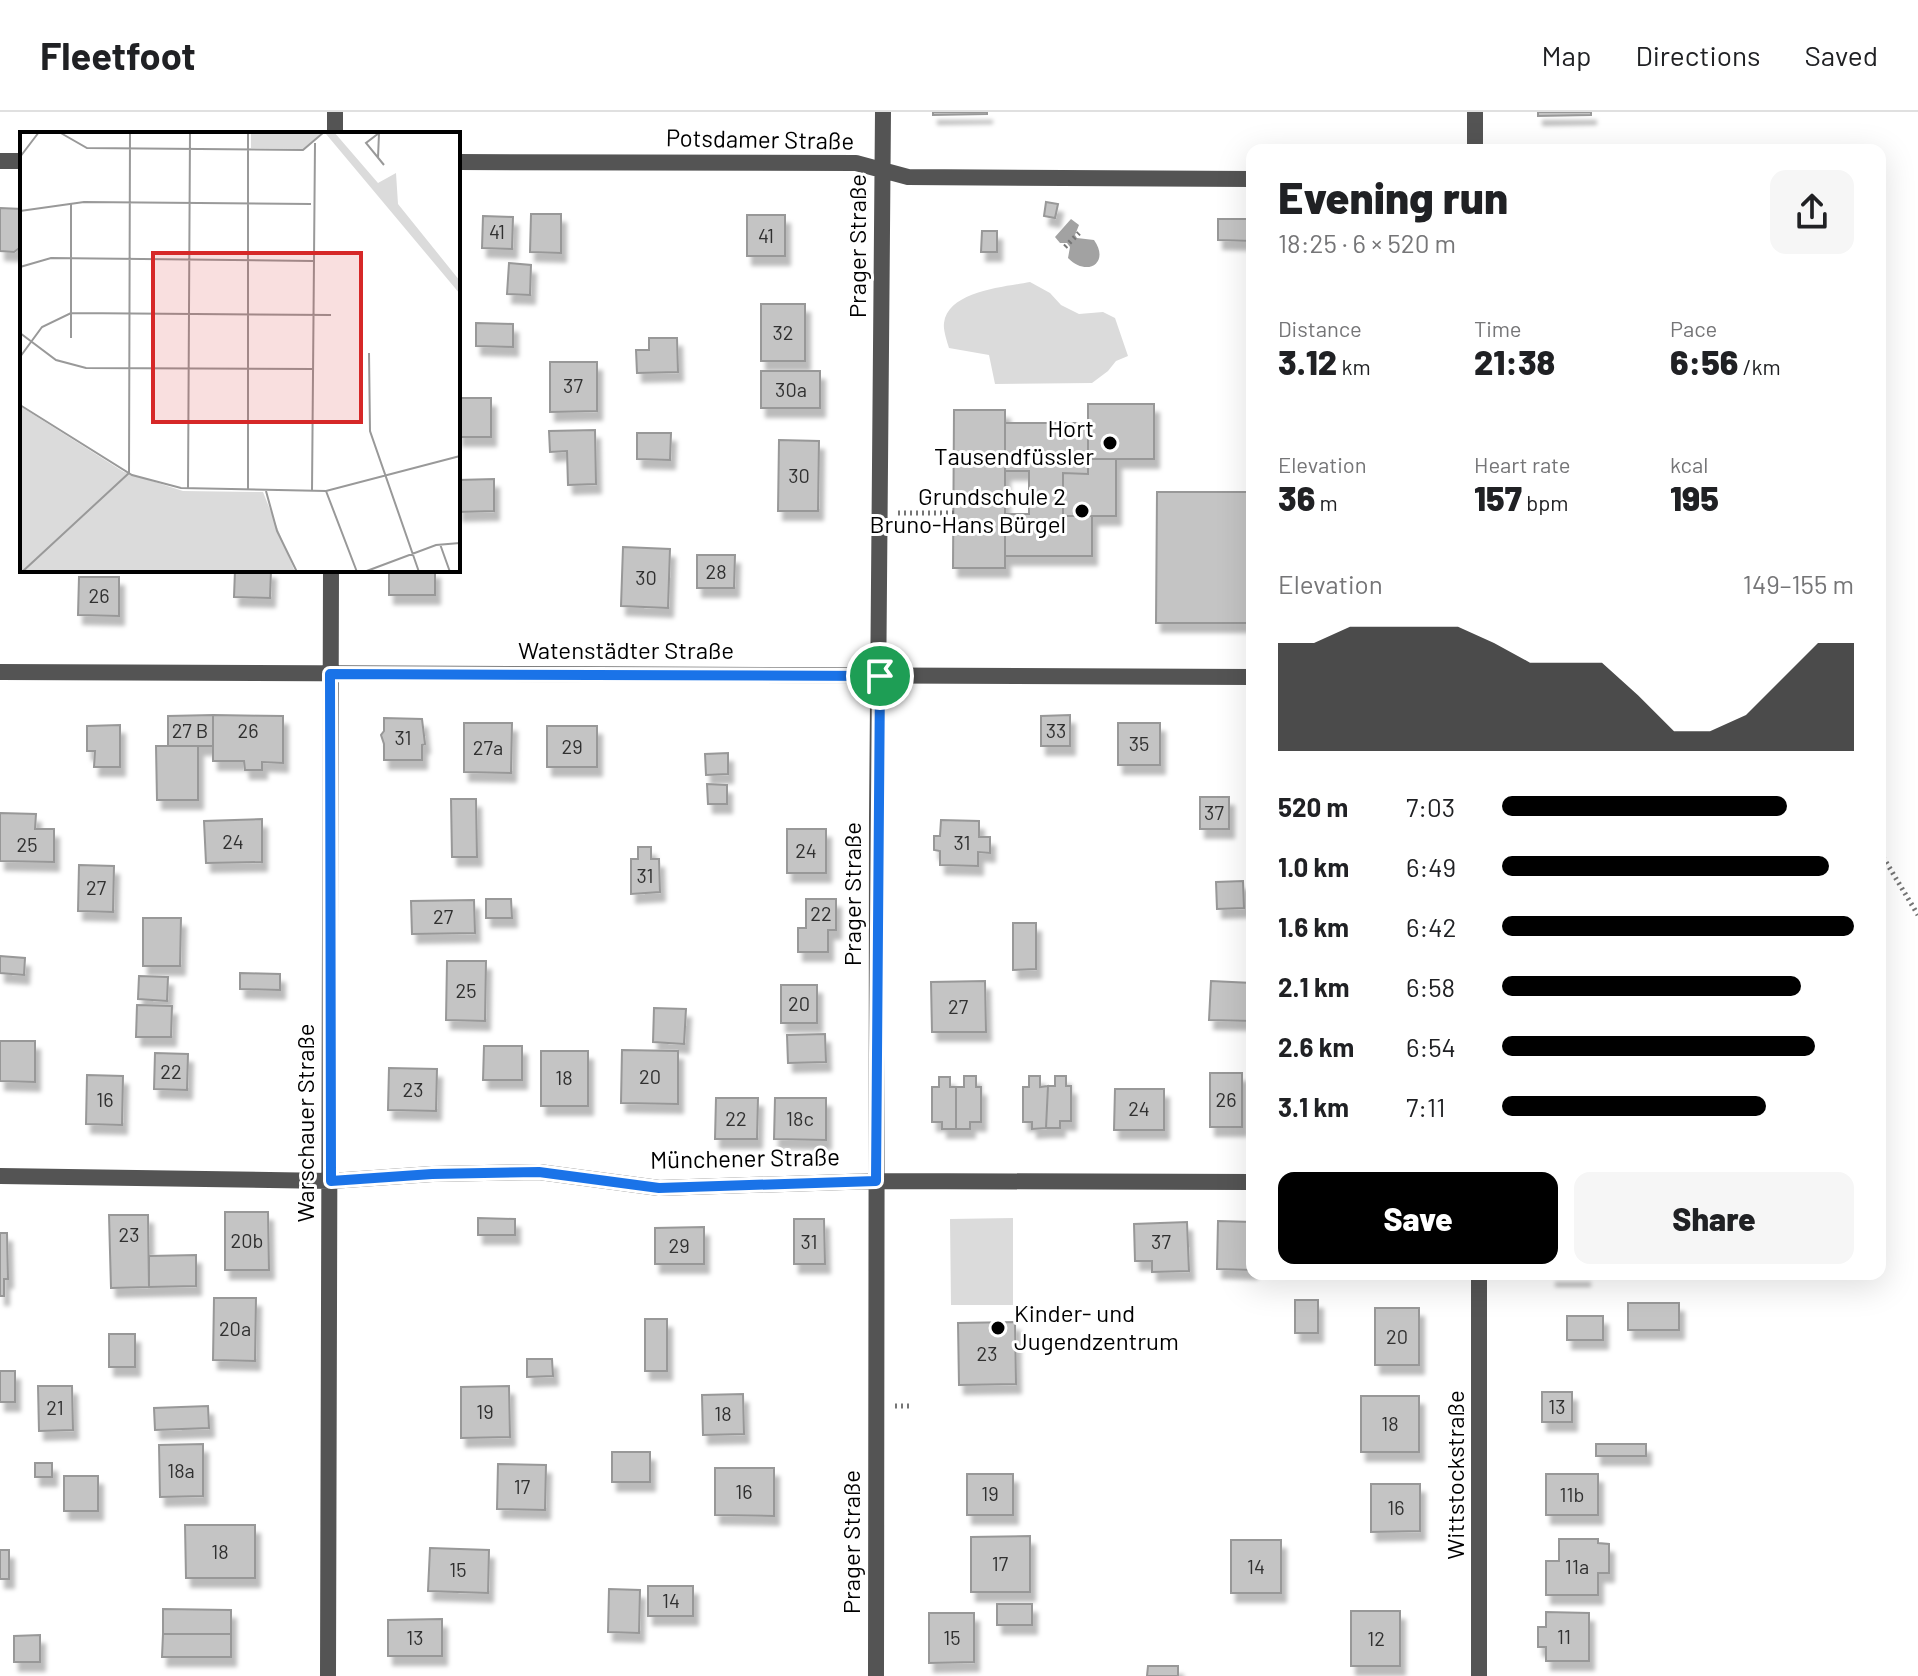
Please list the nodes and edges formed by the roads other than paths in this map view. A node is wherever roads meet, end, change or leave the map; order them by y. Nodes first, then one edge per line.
1 (883, 112) edge
2 (1475, 112) edge
3 (1475, 144) edge
4 (460, 162) edge
5 (882, 170) junction
6 (1246, 179) edge
7 (331, 572) edge
8 (0, 672) edge
9 (330, 674) junction
10 (880, 676) junction
11 (1246, 677) edge
12 (0, 1176) edge
13 (331, 1181) junction
14 (876, 1181) junction
15 (1246, 1182) edge
16 (1479, 1280) edge
17 (328, 1676) edge
18 (876, 1676) edge
19 (1479, 1676) edge

1 - 5 street, Prager Straße
2 - 3 street
4 - 5 street, Potsdamer Straße
5 - 6 street, Potsdamer Straße
5 - 10 street, Prager Straße
7 - 9 street, Warschauer Straße
8 - 9 street, Watenstädter Straße
9 - 10 street, Watenstädter Straße
9 - 13 street, Warschauer Straße
10 - 11 street, Watenstädter Straße
10 - 14 street, Prager Straße
12 - 13 street, Münchener Straße
13 - 14 street, Münchener Straße
13 - 17 street, Warschauer Straße
14 - 15 street, Münchener Straße
14 - 18 street, Prager Straße
16 - 19 street, Wittstockstraße

